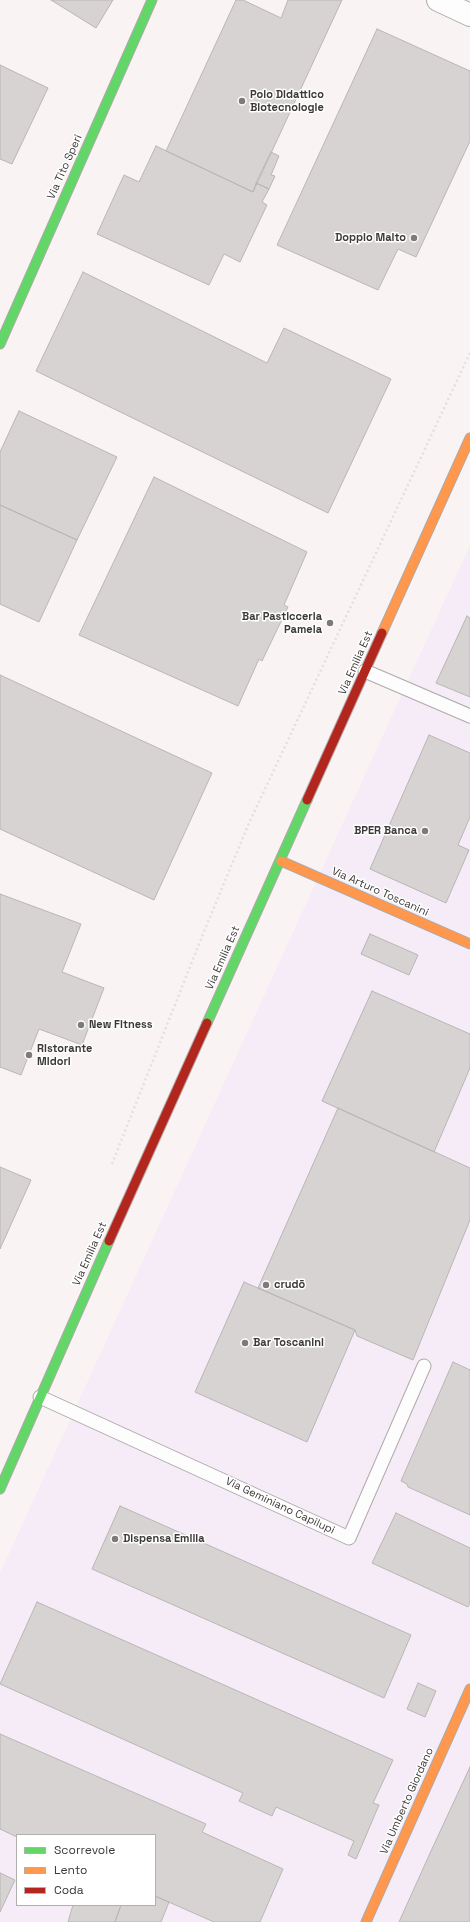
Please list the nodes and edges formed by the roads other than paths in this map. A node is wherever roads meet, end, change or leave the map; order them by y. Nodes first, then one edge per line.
1 (152, 0) edge
2 (438, 0) edge
3 (470, 15) edge
4 (0, 344) edge
5 (470, 438) edge
6 (365, 671) junction
7 (470, 716) edge
8 (281, 861) junction
9 (470, 944) edge
10 (424, 1366) dead end
11 (40, 1397) junction
12 (0, 1489) edge
13 (470, 1689) edge
14 (366, 1922) edge

1 - 4 main road, Via Tito Speri
2 - 3 street
5 - 6 main road, Via Emilia Est
6 - 7 lane
6 - 8 main road, Via Emilia Est
8 - 9 main road, Via Arturo Toscanini
8 - 11 main road, Via Emilia Est
10 - 11 lane, Via Geminiano Capilupi
11 - 12 main road, Via Emilia Est
13 - 14 main road, Via Umberto Giordano

